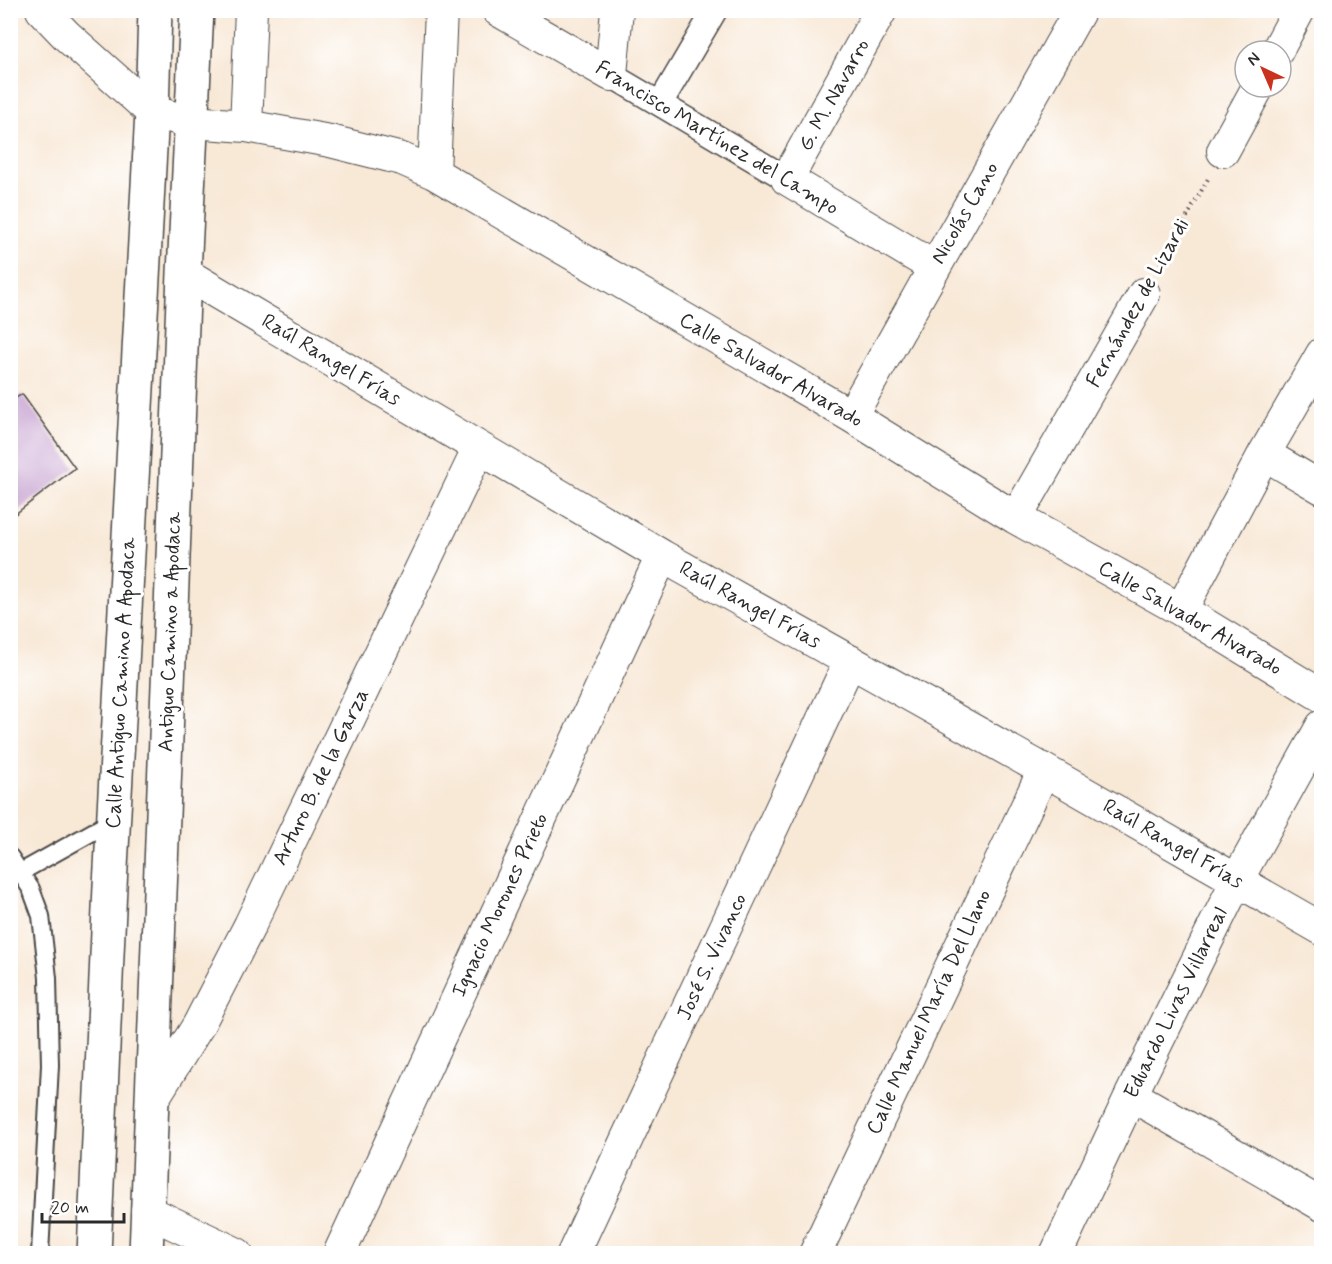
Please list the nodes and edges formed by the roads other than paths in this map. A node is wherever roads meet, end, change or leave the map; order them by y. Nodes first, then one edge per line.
1 (42, 10) edge
2 (155, 10) edge
3 (197, 10) edge
4 (251, 10) edge
5 (441, 10) edge
6 (498, 10) edge
7 (617, 10) edge
8 (715, 10) edge
9 (881, 10) edge
10 (1080, 10) edge
11 (1299, 10) edge
12 (1283, 39) edge
13 (611, 75) junction
14 (1251, 99) edge
15 (660, 102) junction
16 (152, 112) junction
17 (192, 122) junction
18 (246, 126) junction
19 (1223, 151) road end
20 (434, 173) junction
21 (787, 179) junction
22 (934, 267) junction
23 (184, 273) junction
24 (1144, 294) road end
25 (1322, 354) edge
26 (851, 416) junction
27 (479, 448) junction
28 (1264, 454) junction
29 (1322, 488) edge
30 (1016, 518) junction
31 (662, 556) junction
32 (1180, 610) junction
33 (850, 661) junction
34 (1322, 696) edge
35 (1322, 726) edge
36 (1044, 770) junction
37 (114, 820) junction
38 (10, 857) edge
39 (21, 872) junction
40 (1237, 880) junction
41 (1322, 929) edge
42 (1131, 1095) junction
43 (152, 1100) junction
44 (1322, 1205) edge
45 (147, 1211) junction
46 (40, 1254) edge
47 (94, 1254) edge
48 (146, 1254) edge
49 (237, 1254) edge
50 (339, 1254) edge
51 (573, 1254) edge
52 (815, 1254) edge
53 (1056, 1254) edge

1 - 16 street
2 - 16 street, Calle Antiguo Camino A Apodaca
3 - 17 street, Antiguo Camino a Apodaca
4 - 18 street
5 - 20 street
6 - 13 street, Francisco Martínez del Campo
7 - 13 street
8 - 15 street
9 - 21 street, G. M. Navarro
10 - 22 street, Nicolás Cano
11 - 12 street
13 - 15 street, Francisco Martínez del Campo
14 - 19 street
15 - 21 street, Francisco Martínez del Campo
16 - 17 street, Calle Salvador Alvarado
16 - 37 street, Calle Antiguo Camino A Apodaca
17 - 18 street, Calle Salvador Alvarado
17 - 23 street, Antiguo Camino a Apodaca
18 - 20 street, Calle Salvador Alvarado
20 - 26 street, Calle Salvador Alvarado
21 - 22 street, Francisco Martínez del Campo
22 - 26 street, Nicolás Cano
23 - 27 street, Raúl Rangel Frías
23 - 43 street, Antiguo Camino a Apodaca
24 - 30 street, Fernández de Lizardi
25 - 28 street
26 - 30 street, Calle Salvador Alvarado
27 - 31 street, Raúl Rangel Frías
27 - 43 street, Arturo B. de la Garza
28 - 29 street
28 - 32 street
30 - 32 street, Calle Salvador Alvarado
31 - 33 street, Raúl Rangel Frías
31 - 50 street, Ignacio Morones Prieto
32 - 34 street, Calle Salvador Alvarado
33 - 36 street, Raúl Rangel Frías
33 - 51 street, José S. Vivanco
35 - 40 street, Eduardo Livas Villarreal
36 - 40 street, Raúl Rangel Frías
36 - 52 street, Calle Manuel María Del Llano
37 - 39 lane
37 - 47 street, Calle Antiguo Camino A Apodaca
38 - 39 lane
39 - 46 lane
40 - 41 street, Raúl Rangel Frías
40 - 42 street, Eduardo Livas Villarreal
42 - 44 street
42 - 53 street, Eduardo Livas Villarreal
43 - 45 street, Antiguo Camino a Apodaca
45 - 48 street, Antiguo Camino a Apodaca
45 - 49 street

